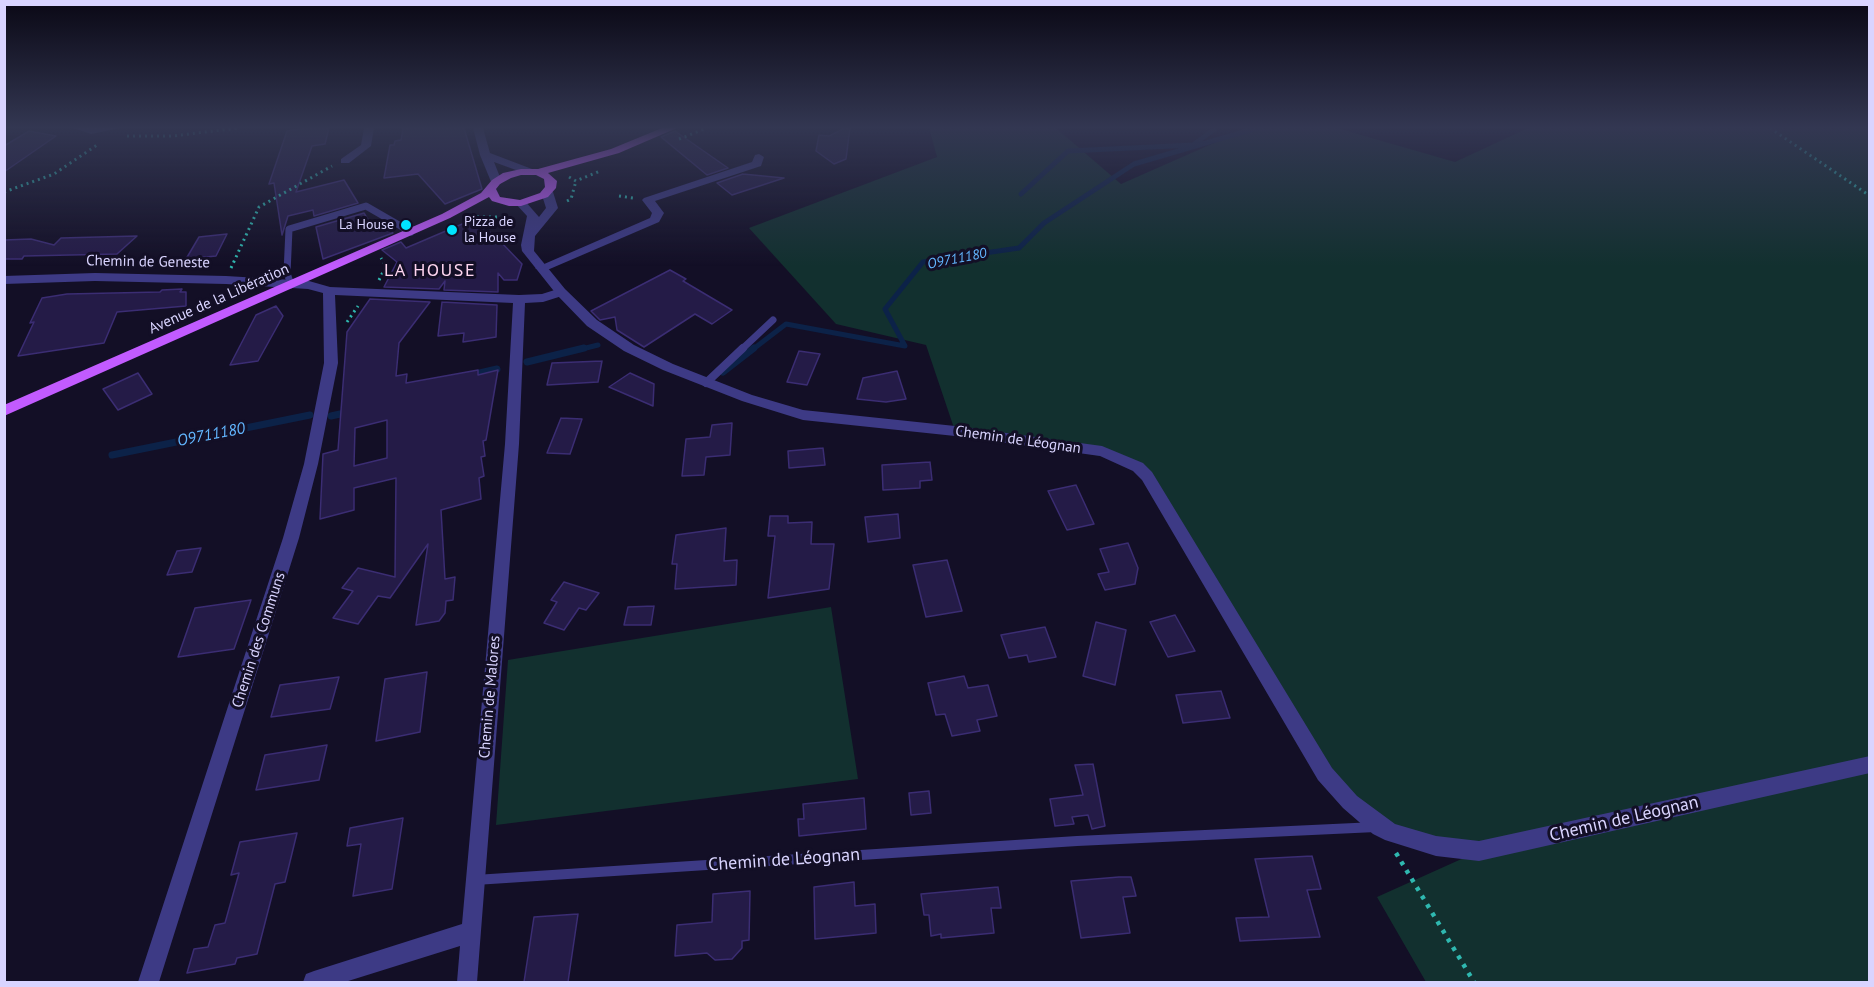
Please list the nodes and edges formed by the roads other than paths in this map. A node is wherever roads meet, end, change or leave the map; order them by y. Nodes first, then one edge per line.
1 (491, 174) edge
2 (512, 174) edge
3 (540, 174) edge
4 (572, 174) edge
5 (727, 174) edge
6 (494, 186) junction
7 (549, 186) junction
8 (503, 202) junction
9 (521, 203) junction
10 (446, 216) junction
11 (411, 232) junction
12 (529, 235) junction
13 (541, 268) junction
14 (4, 280) edge
15 (291, 285) junction
16 (329, 291) junction
17 (561, 292) junction
18 (519, 299) junction
19 (773, 320) dead end
20 (706, 382) junction
21 (4, 411) edge
22 (1869, 764) edge
23 (1380, 827) junction
24 (475, 880) junction
25 (470, 932) junction
26 (148, 982) edge
27 (314, 982) edge
28 (467, 982) edge

1 - 6 street
2 - 6 main road, Avenue de la Libération
3 - 7 main road
4 - 7 main road
5 - 13 street
6 - 8 main road
6 - 10 main road, Avenue de la Libération
7 - 9 main road
7 - 12 street
8 - 9 main road, Avenue de la Libération
8 - 10 main road, Avenue de la Libération
9 - 12 street, Chemin de Léognan
10 - 11 main road, Avenue de la Libération
11 - 15 main road, Avenue de la Libération
11 - 15 lane
12 - 13 street, Chemin de Léognan
13 - 17 street, Chemin de Léognan
14 - 15 street, Chemin de Geneste
15 - 16 street, Chemin de Geneste
15 - 21 main road, Avenue de la Libération
16 - 18 street, Chemin de Geneste
16 - 26 street, Chemin des Communs
17 - 18 street, Chemin de Geneste
17 - 20 street, Chemin de Léognan
18 - 24 street, Chemin de Malores
19 - 20 lane
20 - 23 street, Chemin de Léognan
22 - 23 street, Chemin de Léognan
23 - 24 lane, Chemin de Léognan
24 - 25 street, Chemin de Malores
25 - 27 street
25 - 28 street, Chemin de Malores

